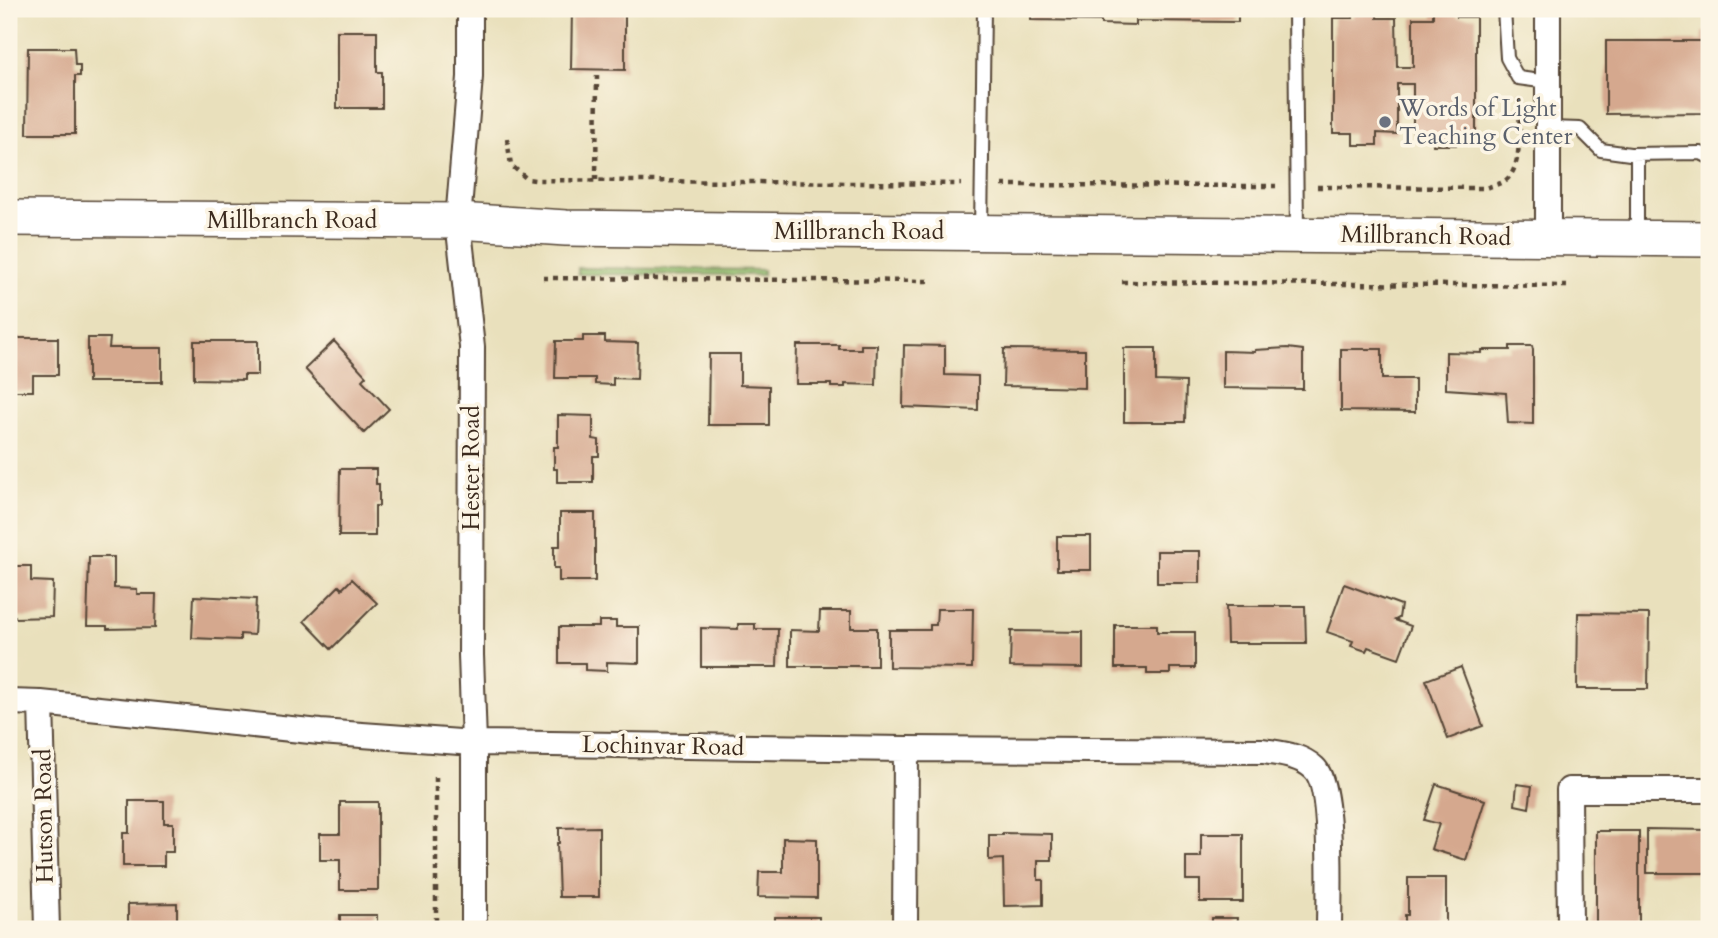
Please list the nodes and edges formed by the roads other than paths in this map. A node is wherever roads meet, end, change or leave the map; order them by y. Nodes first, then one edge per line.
1 (470, 9) edge
2 (984, 9) edge
3 (1295, 9) edge
4 (1504, 9) edge
5 (1548, 9) edge
6 (1548, 82) junction
7 (1549, 128) junction
8 (1637, 154) junction
9 (1709, 157) edge
10 (9, 218) edge
11 (458, 221) junction
12 (981, 232) junction
13 (1297, 235) junction
14 (1548, 237) junction
15 (1637, 238) junction
16 (1709, 239) edge
17 (9, 702) edge
18 (41, 703) junction
19 (474, 743) junction
20 (906, 749) junction
21 (1709, 790) edge
22 (47, 929) edge
23 (474, 929) edge
24 (905, 929) edge
25 (1329, 929) edge
26 (1570, 929) edge

1 - 11 street, Hester Road
2 - 12 lane
3 - 13 lane
4 - 6 lane
5 - 6 street
6 - 7 street
7 - 8 lane
7 - 14 street
8 - 9 lane
8 - 15 lane
10 - 11 main road, Millbranch Road
11 - 12 main road, Millbranch Road
11 - 19 street, Hester Road
12 - 13 main road, Millbranch Road
13 - 14 main road, Millbranch Road
14 - 15 main road, Millbranch Road
15 - 16 main road, Millbranch Road
17 - 18 street, Lochinvar Road
18 - 19 street, Lochinvar Road
18 - 22 street, Hutson Road
19 - 20 street, Lochinvar Road
19 - 23 street, Hester Road
20 - 24 street
20 - 25 street, Lochinvar Road
21 - 26 street

